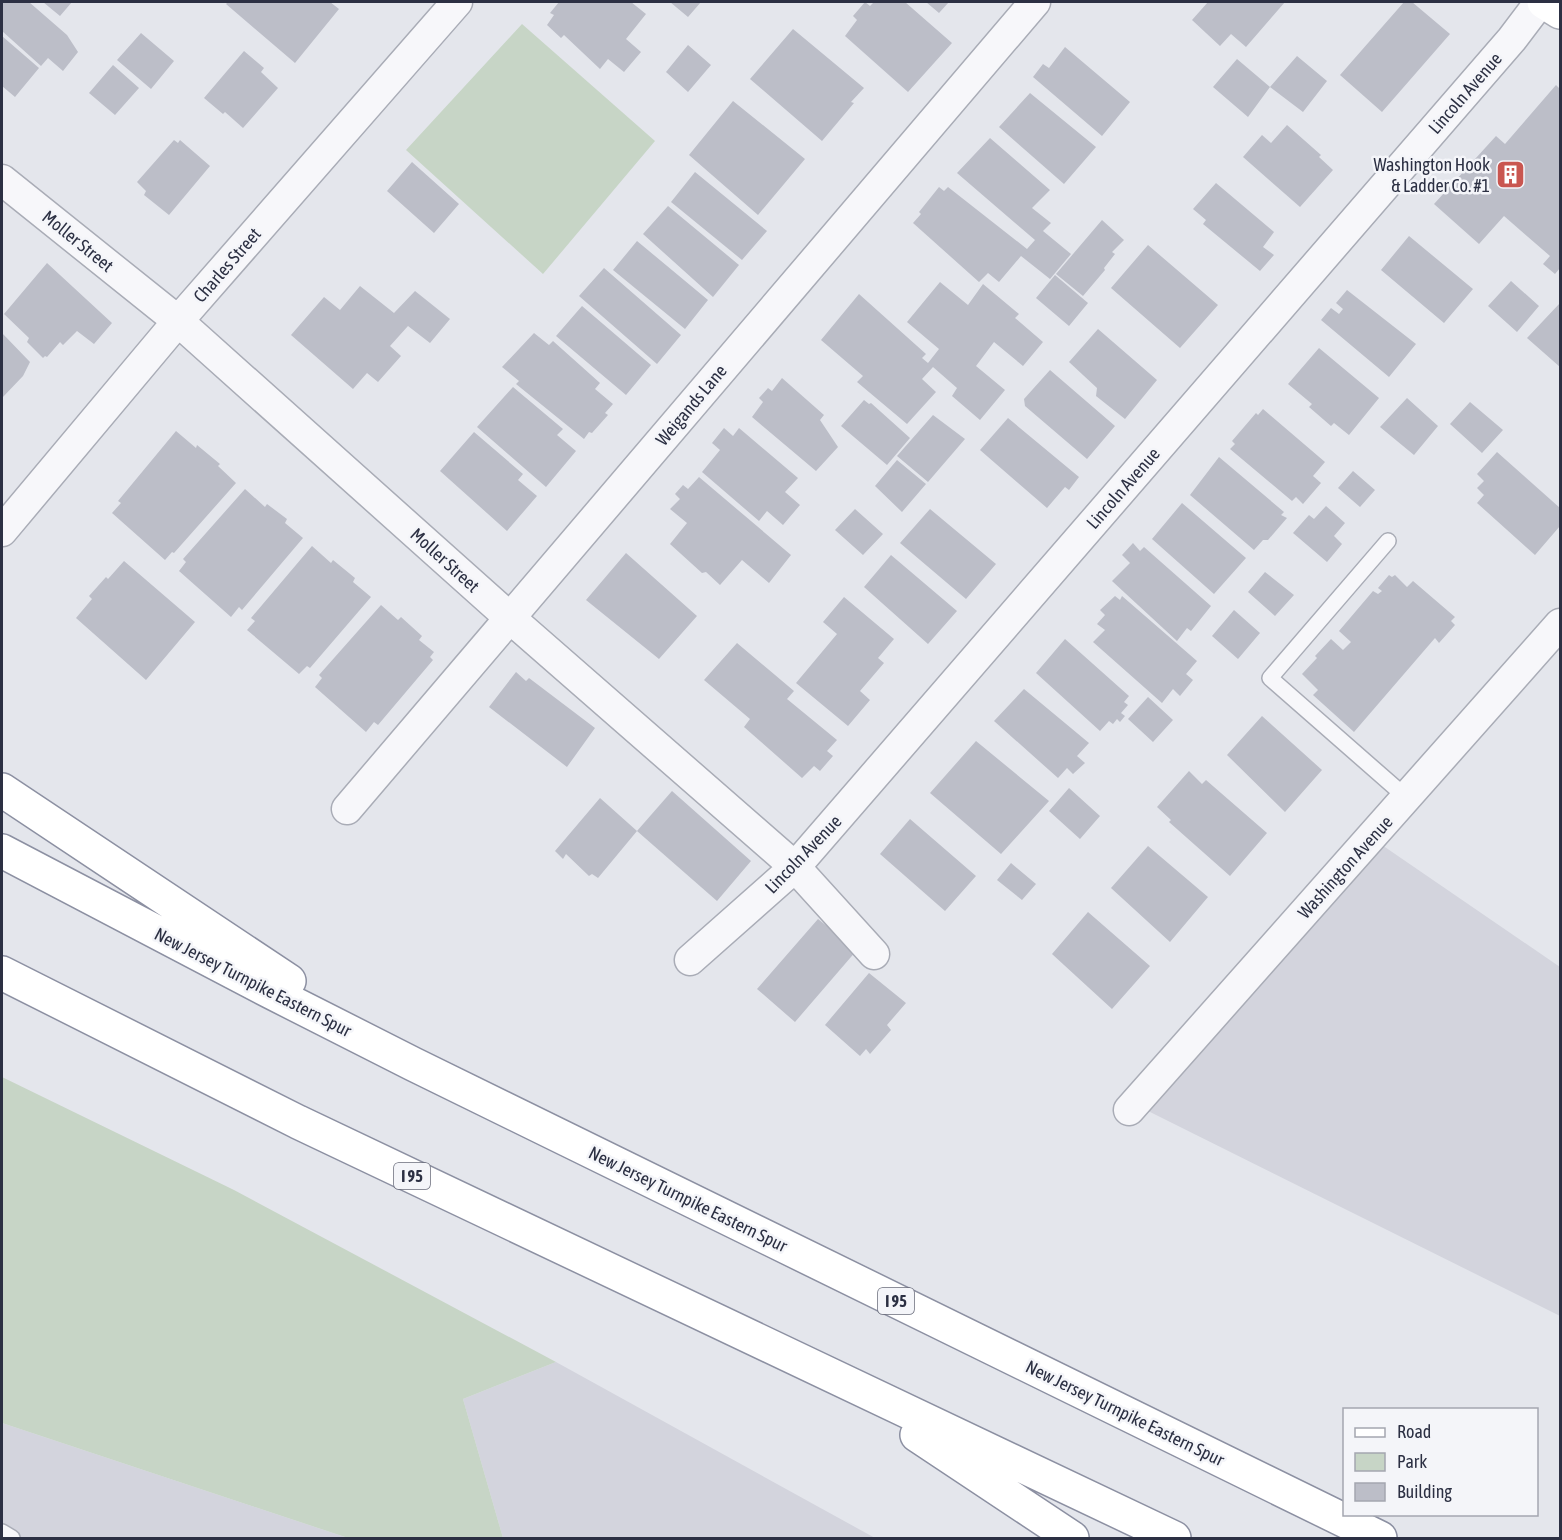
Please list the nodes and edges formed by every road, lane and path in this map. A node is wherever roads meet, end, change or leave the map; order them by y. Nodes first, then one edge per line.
1 (457, 2) edge
2 (1035, 2) edge
3 (1542, 2) edge
4 (1560, 12) edge
5 (2, 180) edge
6 (178, 321) junction
7 (2, 531) edge
8 (1388, 541) dead end
9 (510, 618) junction
10 (1560, 624) edge
11 (2, 790) edge
12 (1407, 798) junction
13 (347, 809) dead end
14 (2, 851) edge
15 (795, 867) junction
16 (874, 954) dead end
17 (690, 960) dead end
18 (2, 973) edge
19 (413, 1064) junction
20 (1129, 1110) dead end
21 (825, 1373) junction
22 (2, 1533) edge
23 (12, 1539) edge
24 (1072, 1539) edge
25 (1174, 1539) edge
26 (1380, 1539) edge

1 - 6 street, Charles Street
2 - 9 street, Weigands Lane
3 - 4 main road
3 - 15 street, Lincoln Avenue
5 - 6 street, Moller Street
6 - 7 street, Charles Street
6 - 9 street, Moller Street
8 - 12 lane
9 - 13 street, Weigands Lane
9 - 15 street, Moller Street
10 - 12 street, Washington Avenue
11 - 19 main road
12 - 20 street, Washington Avenue
14 - 19 main road, New Jersey Turnpike Eastern Spur / I 95
15 - 16 street, Moller Street
15 - 17 street, Lincoln Avenue
18 - 21 main road, I 95
19 - 26 main road, New Jersey Turnpike Eastern Spur / I 95
21 - 24 main road
21 - 25 main road, I 95
22 - 23 lane

